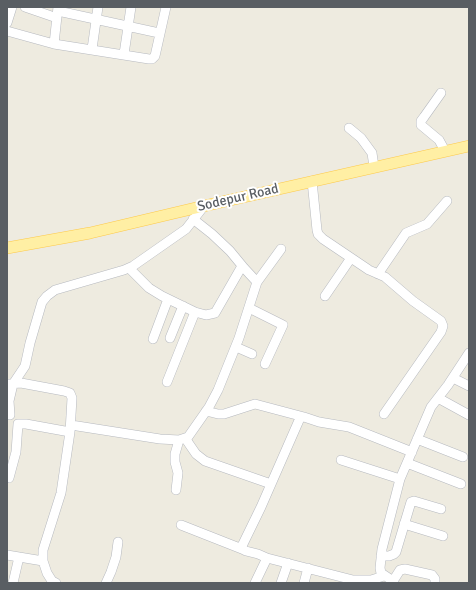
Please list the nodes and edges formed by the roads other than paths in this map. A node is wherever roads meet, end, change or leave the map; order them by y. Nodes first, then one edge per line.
1 (12, 7) edge
2 (25, 7) edge
3 (98, 7) edge
4 (131, 7) edge
5 (166, 7) edge
6 (58, 12) edge
7 (96, 20) junction
8 (7, 23) edge
9 (129, 27) junction
10 (7, 31) edge
11 (159, 34) junction
12 (54, 44) junction
13 (92, 50) junction
14 (124, 54) junction
15 (440, 93) dead end
16 (349, 128) dead end
17 (469, 146) edge
18 (445, 151) junction
19 (374, 167) junction
20 (312, 181) junction
21 (447, 201) dead end
22 (204, 206) junction
23 (194, 219) junction
24 (7, 248) edge
25 (281, 249) dead end
26 (351, 258) junction
27 (242, 266) junction
28 (129, 268) junction
29 (378, 274) junction
30 (257, 282) junction
31 (325, 296) dead end
32 (168, 299) junction
33 (182, 306) junction
34 (249, 308) junction
35 (195, 312) junction
36 (170, 338) dead end
37 (153, 339) dead end
38 (236, 347) junction
39 (469, 352) edge
40 (252, 354) dead end
41 (265, 364) dead end
42 (453, 378) junction
43 (167, 382) dead end
44 (10, 384) edge
45 (469, 386) edge
46 (438, 398) junction
47 (8, 403) edge
48 (206, 412) junction
49 (384, 414) dead end
50 (10, 415) dead end
51 (469, 415) edge
52 (304, 417) junction
53 (70, 428) junction
54 (182, 439) junction
55 (417, 439) junction
56 (412, 452) junction
57 (463, 457) dead end
58 (341, 460) dead end
59 (407, 463) junction
60 (9, 478) dead end
61 (400, 479) junction
62 (271, 484) junction
63 (461, 484) dead end
64 (176, 490) dead end
65 (440, 509) dead end
66 (404, 524) junction
67 (181, 525) dead end
68 (443, 536) dead end
69 (118, 542) dead end
70 (242, 549) junction
71 (7, 555) edge
72 (381, 556) junction
73 (19, 557) junction
74 (267, 558) junction
75 (43, 561) junction
76 (288, 563) junction
77 (308, 568) junction
78 (384, 576) junction
79 (393, 582) edge
80 (13, 583) edge
81 (56, 583) edge
82 (106, 583) edge
83 (255, 583) edge
84 (281, 583) edge
85 (304, 583) edge
86 (435, 583) edge

1 - 8 street
2 - 6 street
3 - 7 street
4 - 9 street
5 - 11 street
6 - 7 street
6 - 12 street
7 - 9 street
7 - 13 street
9 - 11 street
9 - 14 street
10 - 12 street
11 - 14 street
12 - 13 street
13 - 14 street
15 - 18 street
16 - 19 street
17 - 18 main road, Sodepur Road
18 - 19 main road, Sodepur Road
19 - 20 main road, Sodepur Road
20 - 22 main road, Sodepur Road
20 - 26 street
21 - 29 street
22 - 23 street
22 - 24 main road, Sodepur Road
23 - 27 street
23 - 28 street
25 - 30 street
26 - 29 street
26 - 31 street
27 - 30 street
27 - 35 street
28 - 32 street
28 - 44 street
29 - 49 street
30 - 34 street
32 - 33 street
32 - 37 street
33 - 35 street
33 - 36 street
34 - 38 street
34 - 41 street
35 - 43 street
38 - 40 street
38 - 48 street
39 - 42 street
42 - 45 street
42 - 46 street
44 - 47 street
44 - 53 street
46 - 51 street
46 - 55 street
47 - 50 street
48 - 52 street
48 - 54 street
52 - 56 street
52 - 62 street
53 - 54 street
53 - 60 street
53 - 75 street
54 - 62 street
54 - 64 street
55 - 56 street
55 - 57 street
56 - 59 street
58 - 61 street
59 - 61 street
59 - 63 street
61 - 72 street
62 - 70 street
65 - 66 street
66 - 68 street
66 - 72 street
67 - 70 street
69 - 82 street
70 - 74 street
71 - 73 street
72 - 78 street
73 - 75 street
73 - 80 street
74 - 76 street
74 - 83 street
75 - 81 street
76 - 77 street
76 - 84 street
77 - 78 street
77 - 85 street
78 - 79 street
79 - 86 street

